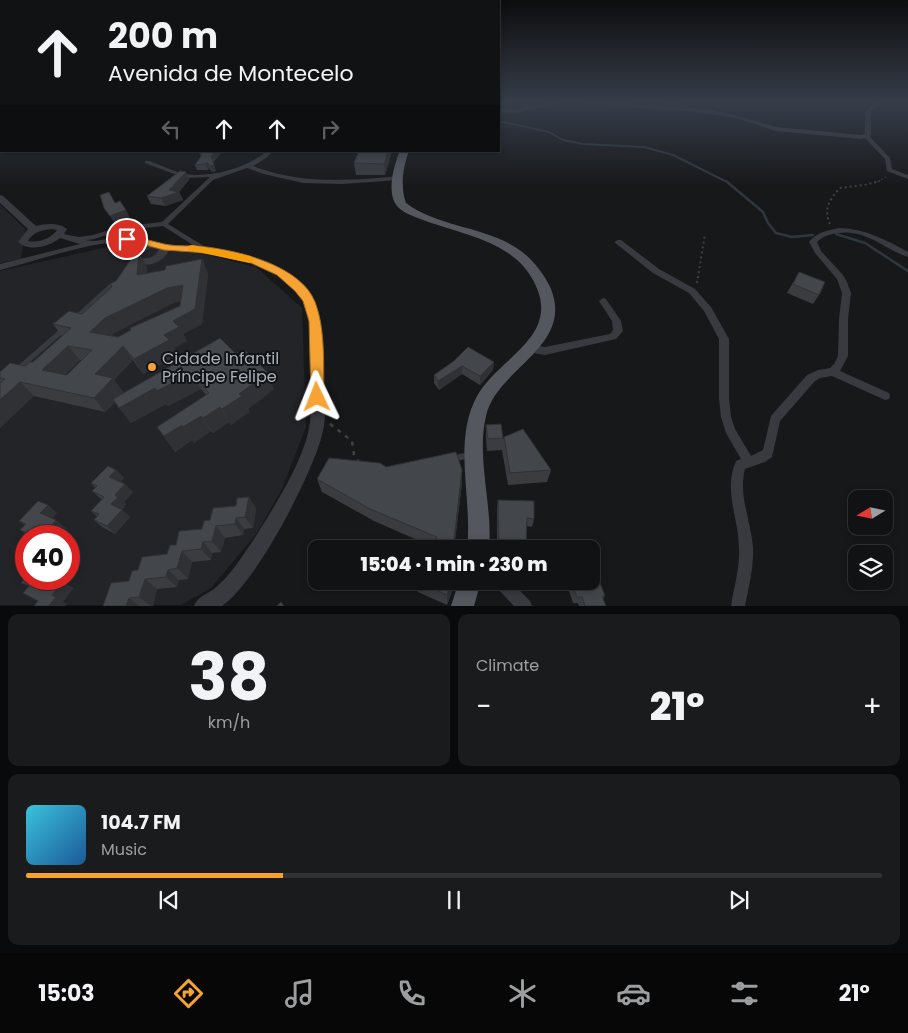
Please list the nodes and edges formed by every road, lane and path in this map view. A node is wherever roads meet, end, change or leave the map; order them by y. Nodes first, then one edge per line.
1 (792, 130) edge
2 (869, 130) edge
3 (866, 136) junction
4 (269, 152) edge
5 (405, 152) edge
6 (147, 162) dead end
7 (248, 166) junction
8 (892, 172) junction
9 (218, 175) junction
10 (908, 177) edge
11 (399, 178) junction
12 (0, 198) edge
13 (164, 224) junction
14 (34, 230) junction
15 (834, 231) junction
16 (705, 234) dead end
17 (64, 236) junction
18 (110, 239) junction
19 (618, 242) dead end
20 (35, 245) junction
21 (95, 245) junction
22 (154, 245) junction
23 (164, 247) junction
24 (200, 249) junction
25 (908, 255) edge
26 (159, 258) junction
27 (33, 259) junction
28 (136, 261) junction
29 (0, 267) edge
30 (119, 280) edge
31 (692, 291) junction
32 (603, 301) dead end
33 (74, 320) edge
34 (67, 326) edge
35 (530, 350) junction
36 (833, 372) junction
37 (13, 374) edge
38 (885, 396) dead end
39 (318, 416) junction
40 (475, 453) junction
41 (443, 461) edge
42 (748, 461) junction
43 (361, 464) edge
44 (478, 540) edge
45 (467, 590) edge
46 (509, 590) edge
47 (202, 606) edge
48 (462, 606) edge
49 (525, 606) edge
50 (738, 606) edge

1 - 3 street
2 - 3 street
3 - 8 street
4 - 7 street
5 - 11 main road
6 - 9 street
7 - 9 street
7 - 11 street
8 - 10 street
8 - 15 path
9 - 13 street
11 - 35 main road
12 - 14 street
13 - 18 street
13 - 24 street
14 - 17 street
14 - 20 street
15 - 25 street
15 - 36 street
16 - 31 path
17 - 18 street
17 - 20 street
17 - 21 street
18 - 21 street
18 - 22 street
18 - 28 street
19 - 31 street
20 - 27 street
21 - 27 street
22 - 23 street
22 - 28 street
23 - 24 street
23 - 26 street
24 - 26 street
24 - 39 street
26 - 28 street
27 - 29 street
30 - 33 lane
31 - 42 street
32 - 35 street
34 - 37 lane
35 - 40 main road
36 - 38 street
36 - 42 street
39 - 43 path
39 - 47 street
40 - 41 lane
40 - 44 main road
42 - 50 street
45 - 48 main road
46 - 49 street

